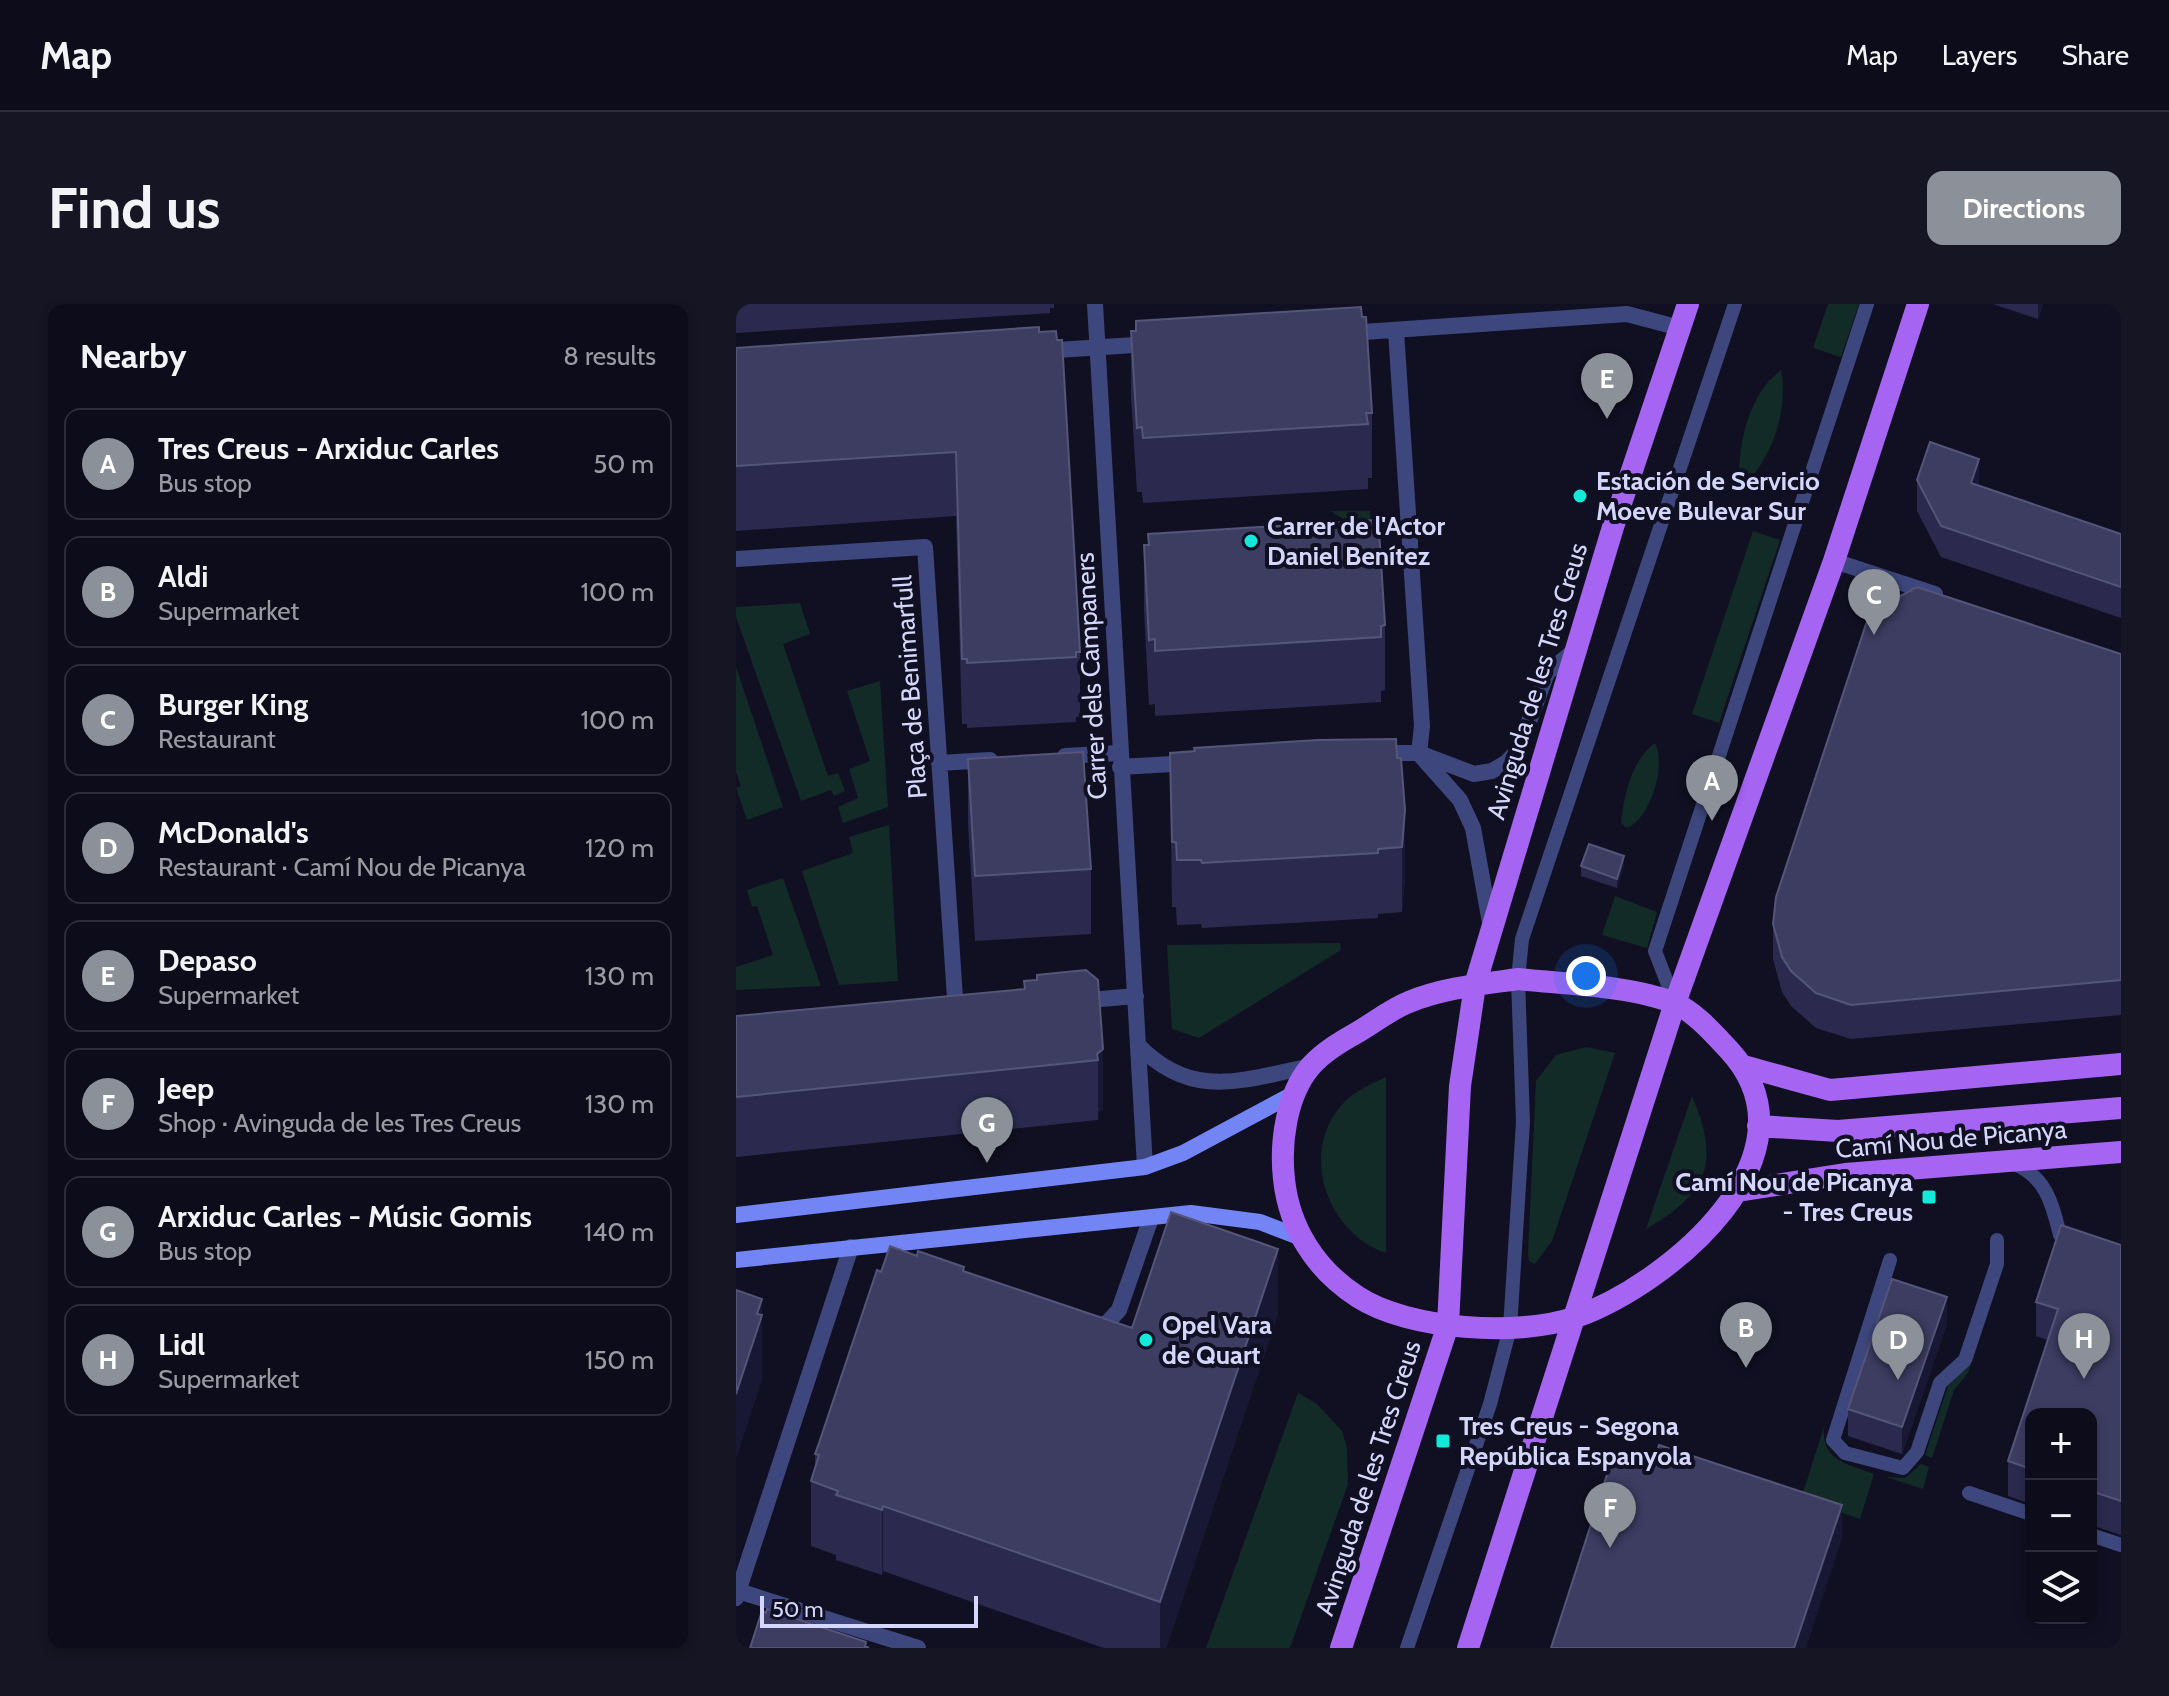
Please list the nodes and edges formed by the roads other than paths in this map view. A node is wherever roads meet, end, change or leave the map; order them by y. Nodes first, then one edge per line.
1 (1095, 304) edge
2 (1688, 304) edge
3 (1735, 304) edge
4 (1867, 304) edge
5 (1918, 304) edge
6 (1680, 328) junction
7 (1396, 331) junction
8 (1330, 334) edge
9 (1165, 343) edge
10 (1097, 347) junction
11 (1020, 352) edge
12 (736, 559) edge
13 (1834, 561) junction
14 (1958, 602) edge
15 (1574, 651) junction
16 (1419, 753) junction
17 (1355, 754) edge
18 (1047, 757) edge
19 (1001, 759) edge
20 (1120, 760) junction
21 (1211, 762) edge
22 (939, 763) junction
23 (1492, 936) junction
24 (1518, 979) junction
25 (1475, 985) junction
26 (1136, 996) junction
27 (1061, 1003) edge
28 (1675, 1003) junction
29 (957, 1015) edge
30 (1138, 1045) junction
31 (2121, 1064) edge
32 (1311, 1066) junction
33 (1744, 1066) junction
34 (1295, 1093) junction
35 (2121, 1108) edge
36 (1758, 1126) junction
37 (2121, 1152) edge
38 (2012, 1163) junction
39 (1145, 1167) junction
40 (1738, 1191) junction
41 (736, 1215) edge
42 (1151, 1218) junction
43 (2060, 1235) edge
44 (1299, 1237) junction
45 (1997, 1240) dead end
46 (887, 1244) junction
47 (851, 1247) junction
48 (924, 1258) edge
49 (736, 1260) edge
50 (1890, 1260) dead end
51 (1574, 1318) junction
52 (1074, 1321) edge
53 (1448, 1325) junction
54 (1510, 1328) junction
55 (1969, 1493) dead end
56 (2025, 1512) edge
57 (2097, 1537) edge
58 (2121, 1545) edge
59 (737, 1595) edge
60 (918, 1648) edge
61 (1341, 1648) edge
62 (1407, 1648) edge
63 (1468, 1648) edge

1 - 10 street, Carrer dels Campaners
2 - 6 main road, Avinguda de les Tres Creus
3 - 24 lane
4 - 28 lane
5 - 13 main road
6 - 7 street
6 - 15 main road, Avinguda de les Tres Creus
7 - 8 street
7 - 16 street
9 - 10 street
10 - 11 street
10 - 20 street, Carrer dels Campaners
12 - 22 street, Plaça de Benimarfull
13 - 14 street
13 - 28 main road
15 - 16 street
15 - 23 main road, Avinguda de les Tres Creus
16 - 17 street
16 - 23 street
18 - 20 street
19 - 22 street
20 - 21 street
20 - 26 street, Carrer dels Campaners
22 - 29 street, Plaça de Benimarfull
23 - 25 main road, Avinguda de les Tres Creus
24 - 25 main road, Avinguda de les Tres Creus
24 - 28 main road, Avinguda de les Tres Creus
24 - 54 lane
25 - 32 main road, Avinguda de les Tres Creus
25 - 53 main road, Avinguda de les Tres Creus
26 - 27 street
26 - 30 street, Carrer dels Campaners
28 - 33 main road, Avinguda de les Tres Creus
28 - 51 main road
30 - 32 street
30 - 39 street, Carrer dels Campaners
31 - 33 main road
32 - 34 main road, Avinguda de les Tres Creus
33 - 36 main road, Avinguda de les Tres Creus
34 - 39 main road
34 - 44 main road, Avinguda de les Tres Creus
35 - 36 main road
36 - 40 main road, Avinguda de les Tres Creus
37 - 38 main road, Camí Nou de Picanya
38 - 40 main road, Camí Nou de Picanya
38 - 43 lane
39 - 41 main road
40 - 51 main road, Avinguda de les Tres Creus
42 - 44 main road
42 - 46 main road
42 - 52 street
44 - 53 main road, Avinguda de les Tres Creus
45 - 50 lane
46 - 47 main road
46 - 48 street
47 - 49 main road
47 - 59 street
51 - 54 main road, Avinguda de les Tres Creus
51 - 63 main road
53 - 54 main road, Avinguda de les Tres Creus
53 - 61 main road, Avinguda de les Tres Creus
54 - 62 lane
55 - 56 lane
57 - 58 lane
59 - 60 street

